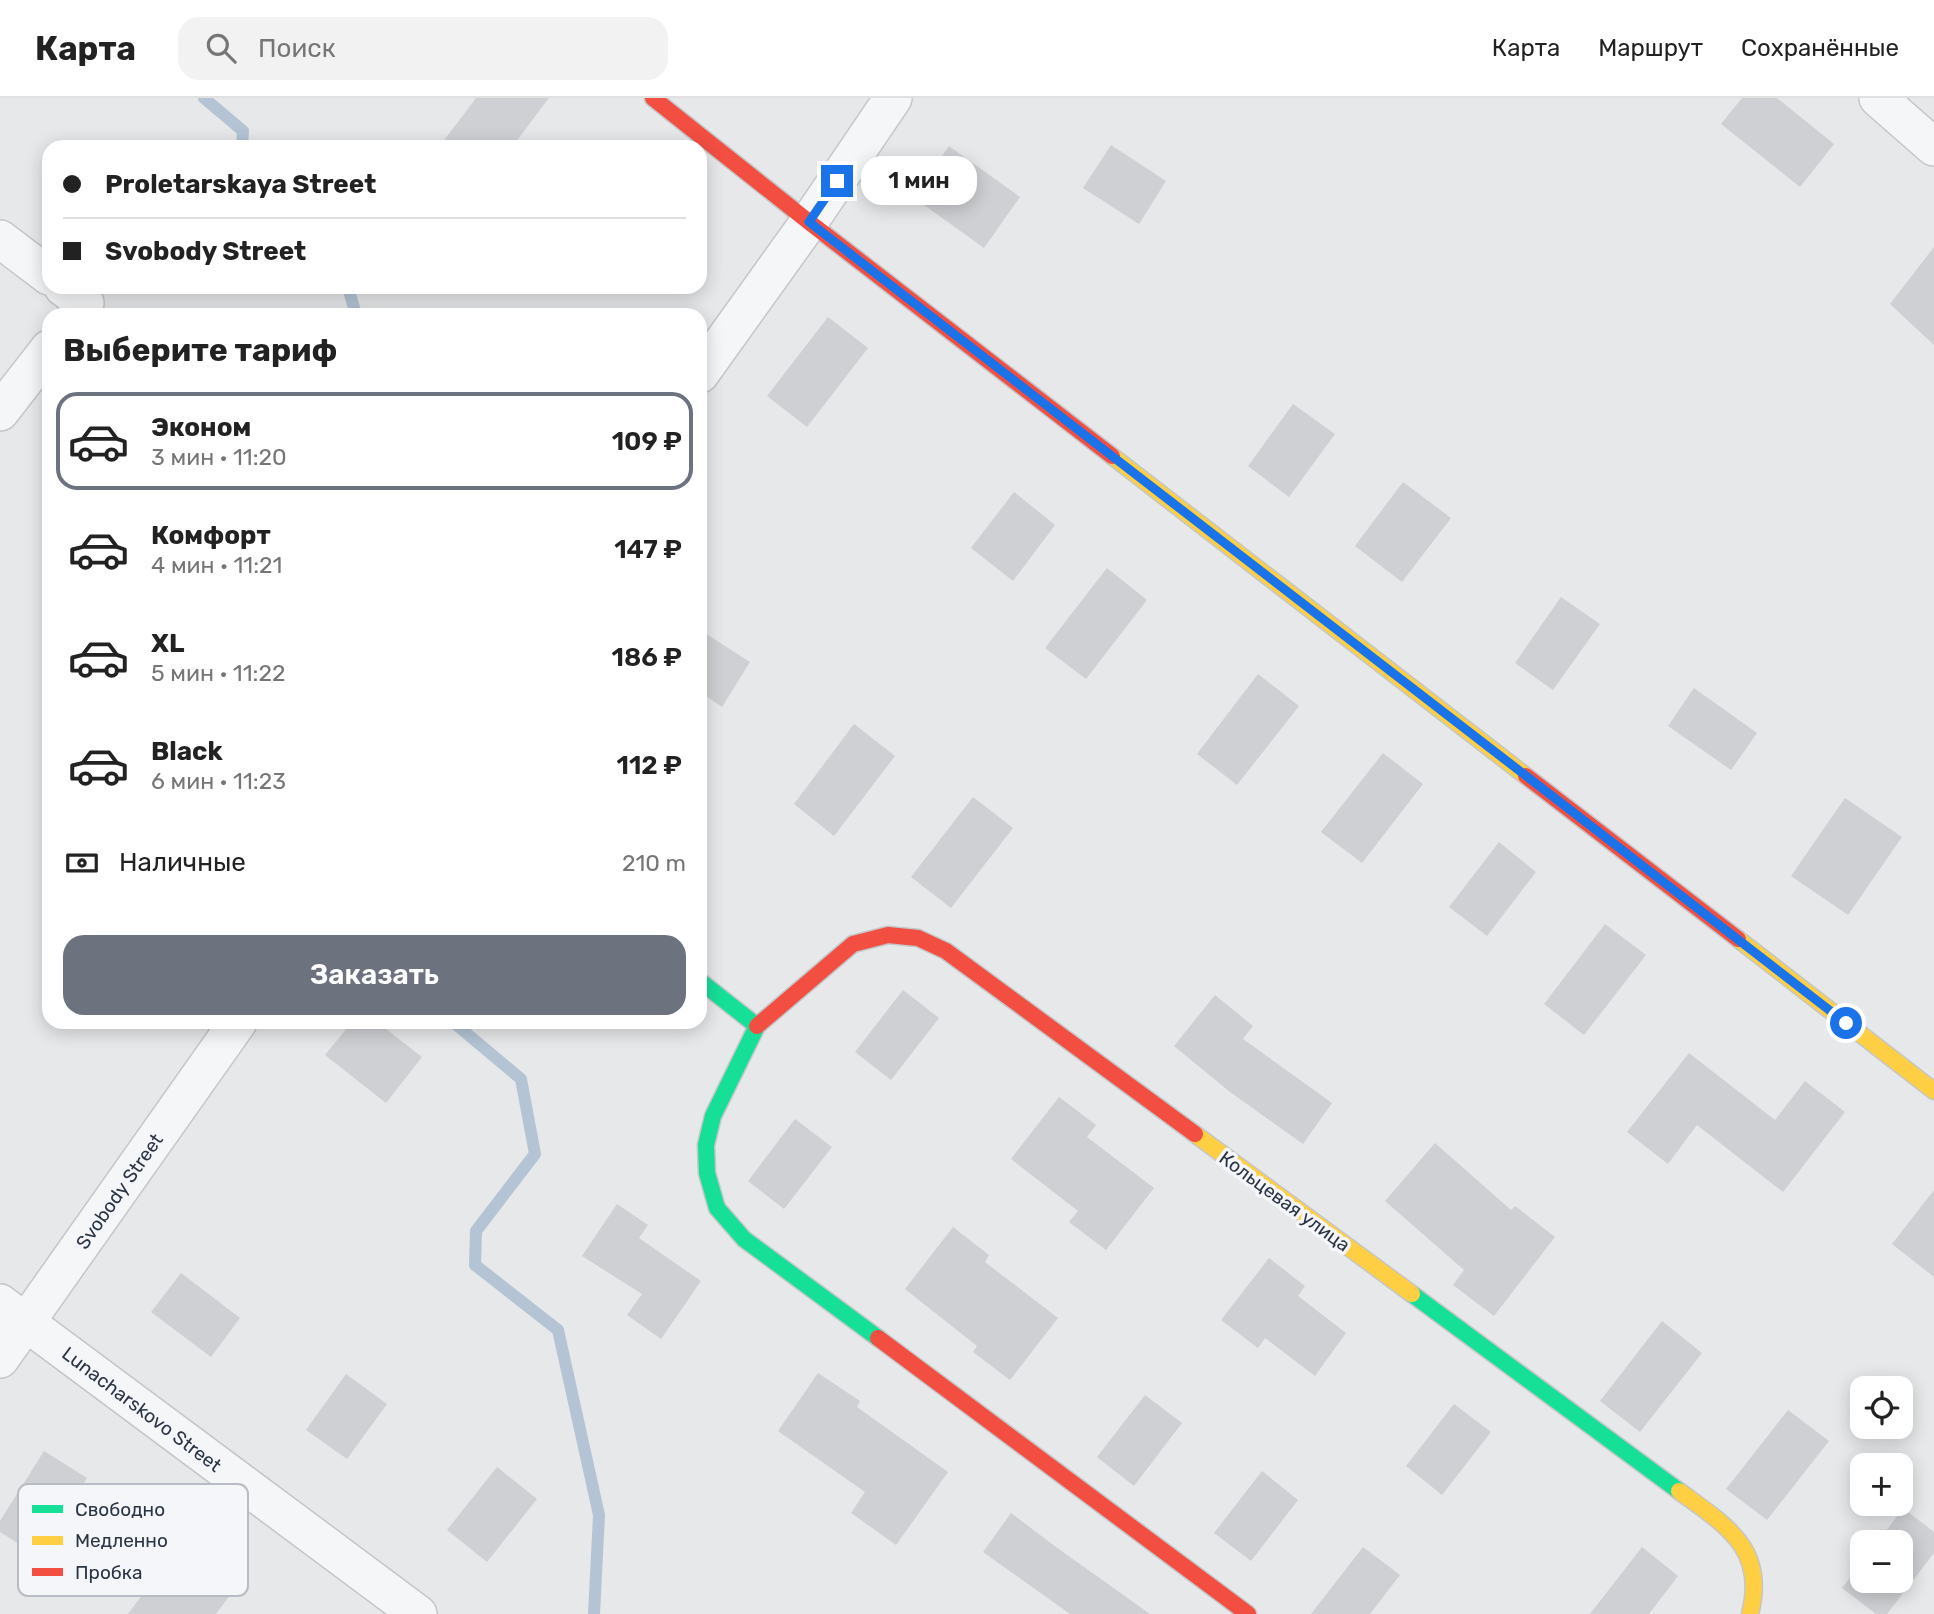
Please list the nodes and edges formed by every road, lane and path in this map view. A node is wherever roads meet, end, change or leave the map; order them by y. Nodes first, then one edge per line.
1 (653, 98) edge
2 (892, 98) edge
3 (1878, 98) edge
4 (706, 140) edge
5 (707, 141) edge
6 (1934, 147) edge
7 (809, 222) junction
8 (0, 239) edge
9 (42, 271) edge
10 (73, 294) edge
11 (81, 308) edge
12 (42, 358) edge
13 (707, 364) edge
14 (0, 412) edge
15 (707, 987) edge
16 (757, 1026) junction
17 (233, 1029) edge
18 (1934, 1091) edge
19 (13, 1313) edge
20 (0, 1359) edge
21 (243, 1484) edge
22 (248, 1488) edge
23 (418, 1614) edge
24 (1248, 1614) edge
25 (1749, 1614) edge

1 - 4 street
2 - 7 street
3 - 6 street
5 - 7 street
7 - 13 street
7 - 18 street
8 - 9 street
10 - 11 street
12 - 14 street
15 - 16 street
16 - 24 street, Кольцевая улица
16 - 25 street, Кольцевая улица
17 - 19 street, Svobody Street
19 - 20 street, Svobody Street
19 - 21 street, Lunacharskovo Street
22 - 23 street, Lunacharskovo Street

